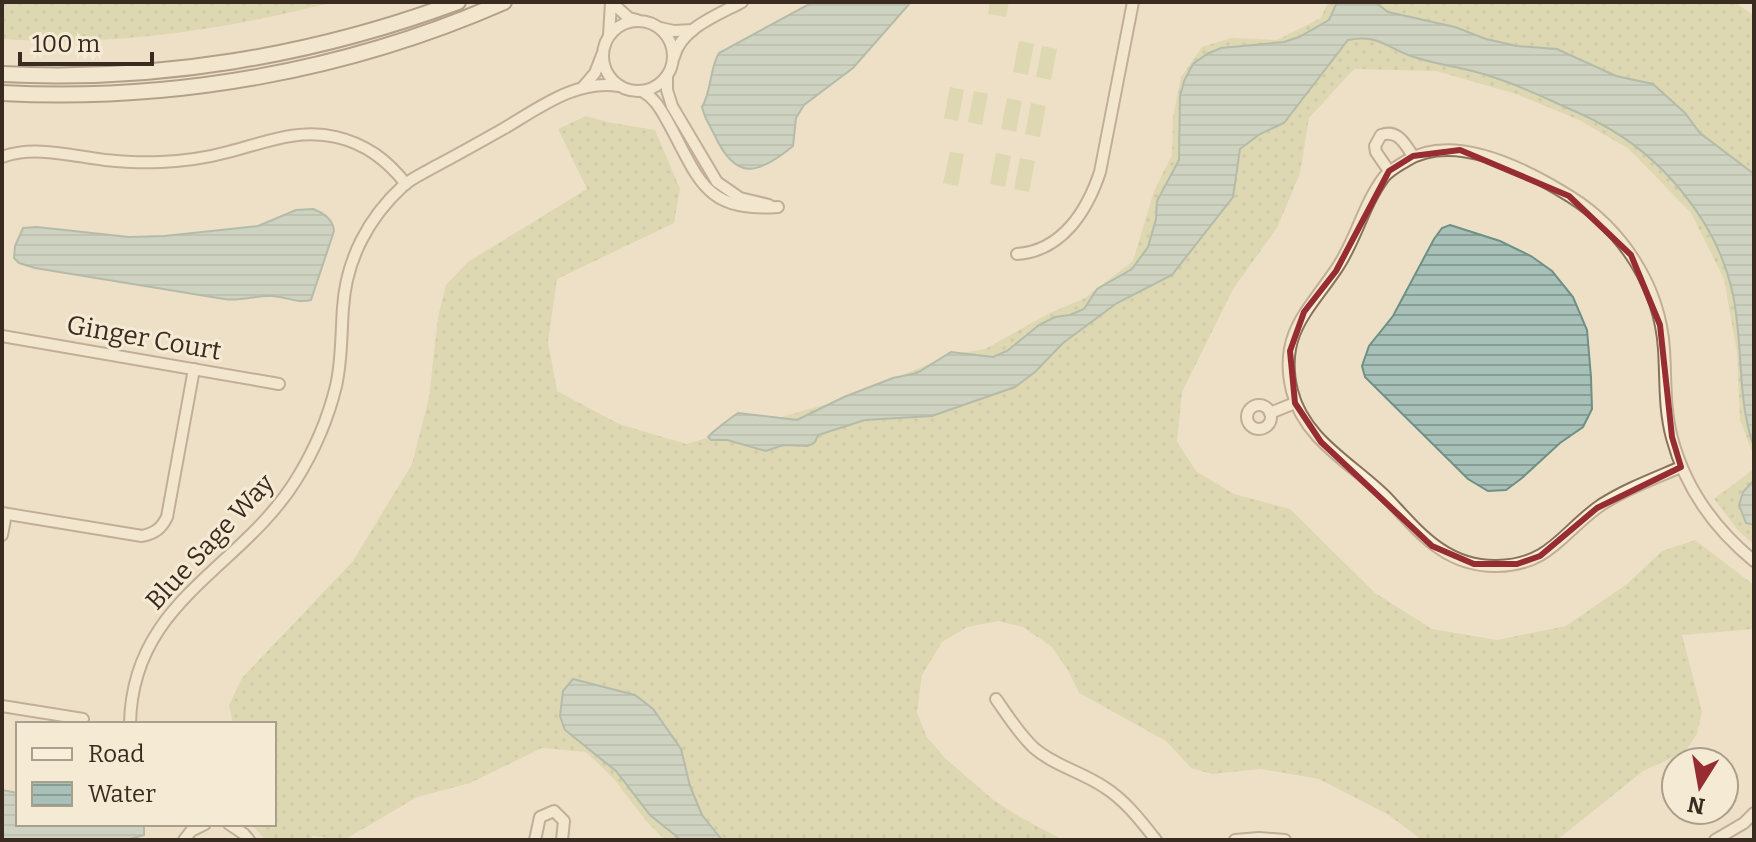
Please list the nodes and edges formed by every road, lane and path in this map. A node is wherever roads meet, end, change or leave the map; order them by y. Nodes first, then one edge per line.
1 (458, 2) edge
2 (504, 2) edge
3 (611, 2) edge
4 (742, 2) edge
5 (1133, 2) edge
6 (637, 20) junction
7 (660, 28) junction
8 (693, 30) junction
9 (609, 35) junction
10 (603, 51) junction
11 (673, 62) junction
12 (2, 74) edge
13 (667, 76) junction
14 (619, 86) junction
15 (583, 87) junction
16 (642, 91) junction
17 (2, 93) edge
18 (1413, 156) junction
19 (2, 157) edge
20 (1389, 171) junction
21 (406, 184) junction
22 (1017, 254) dead end
23 (2, 336) edge
24 (194, 369) junction
25 (279, 384) dead end
26 (1295, 403) junction
27 (1270, 413) dead end
28 (1681, 467) junction
29 (4, 514) edge
30 (2, 535) edge
31 (1754, 561) edge
32 (996, 699) dead end
33 (2, 706) edge
34 (83, 719) dead end
35 (130, 722) edge
36 (1754, 813) edge
37 (232, 826) edge
38 (249, 840) edge
39 (535, 840) edge
40 (562, 840) edge
41 (1156, 840) edge
42 (1235, 840) edge
43 (1285, 840) edge
44 (1715, 840) edge

1 - 12 street
2 - 17 street
3 - 6 street
3 - 9 street
4 - 8 street
5 - 22 street
6 - 7 street
6 - 9 street
7 - 8 street
7 - 11 street
8 - 11 street
9 - 10 street
10 - 14 street
10 - 15 street
11 - 13 street
13 - 16 street
13 - 16 street
14 - 15 street, Blue Sage Way
14 - 16 street
15 - 21 street, Blue Sage Way
18 - 20 street
18 - 20 street
18 - 28 street
19 - 21 street
20 - 26 street
21 - 35 street, Blue Sage Way
23 - 24 street, Ginger Court
24 - 25 street, Ginger Court
24 - 29 street
26 - 27 street
26 - 28 street
28 - 31 street
29 - 30 street
32 - 41 street
33 - 34 street
36 - 44 street
37 - 38 street
39 - 40 street
42 - 43 street

